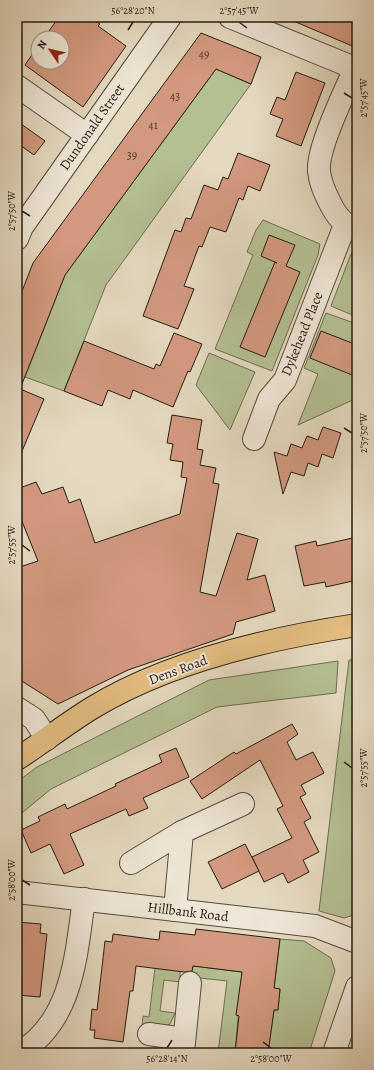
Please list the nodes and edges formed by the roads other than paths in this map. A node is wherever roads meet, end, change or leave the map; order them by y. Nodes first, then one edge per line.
1 (170, 17) edge
2 (230, 17) edge
3 (356, 68) edge
4 (17, 86) edge
5 (87, 135) junction
6 (351, 228) edge
7 (17, 240) edge
8 (254, 439) dead end
9 (357, 625) edge
10 (17, 708) edge
11 (47, 739) junction
12 (17, 760) edge
13 (243, 804) dead end
14 (182, 832) junction
15 (131, 863) dead end
16 (17, 892) edge
17 (84, 899) junction
18 (175, 910) junction
19 (357, 942) edge
20 (190, 983) dead end
21 (357, 987) edge
22 (149, 1034) dead end
23 (183, 1046) edge
24 (30, 1050) edge
25 (334, 1053) edge

1 - 5 street, Dundonald Street
2 - 3 street
3 - 6 street, Dykehead Place
4 - 5 street
5 - 7 street, Dundonald Street
6 - 8 street, Dykehead Place
9 - 11 main road, Dens Road
10 - 11 street
11 - 12 main road, Dens Road
13 - 14 street
14 - 15 street
14 - 18 street
16 - 17 street, Hillbank Road
17 - 18 street, Hillbank Road
17 - 24 street
18 - 19 street, Hillbank Road
20 - 23 street
21 - 25 street
22 - 23 street

